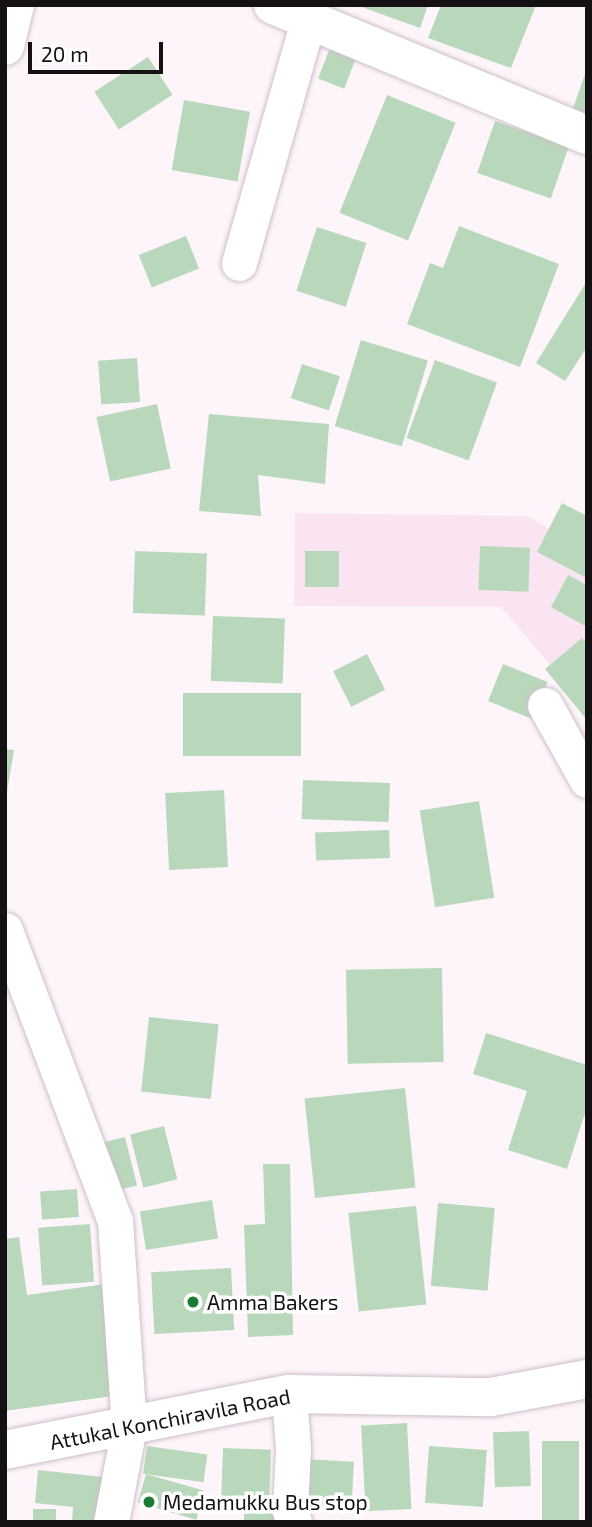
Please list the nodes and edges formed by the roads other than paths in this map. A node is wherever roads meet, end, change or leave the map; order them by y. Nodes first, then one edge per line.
1 (16, 5) edge
2 (273, 5) edge
3 (308, 21) junction
4 (5, 46) edge
5 (587, 135) edge
6 (239, 264) dead end
7 (545, 705) dead end
8 (587, 780) edge
9 (5, 930) edge
10 (587, 1380) edge
11 (289, 1394) junction
12 (129, 1427) junction
13 (5, 1450) edge
14 (111, 1522) edge
15 (294, 1522) edge

1 - 4 main road
2 - 3 main road
3 - 5 main road
3 - 6 street
7 - 8 street
9 - 12 street
10 - 11 main road, Attukal Konchiravila Road
11 - 12 main road, Attukal Konchiravila Road
11 - 15 street
12 - 13 main road, Attukal Konchiravila Road
12 - 14 street

